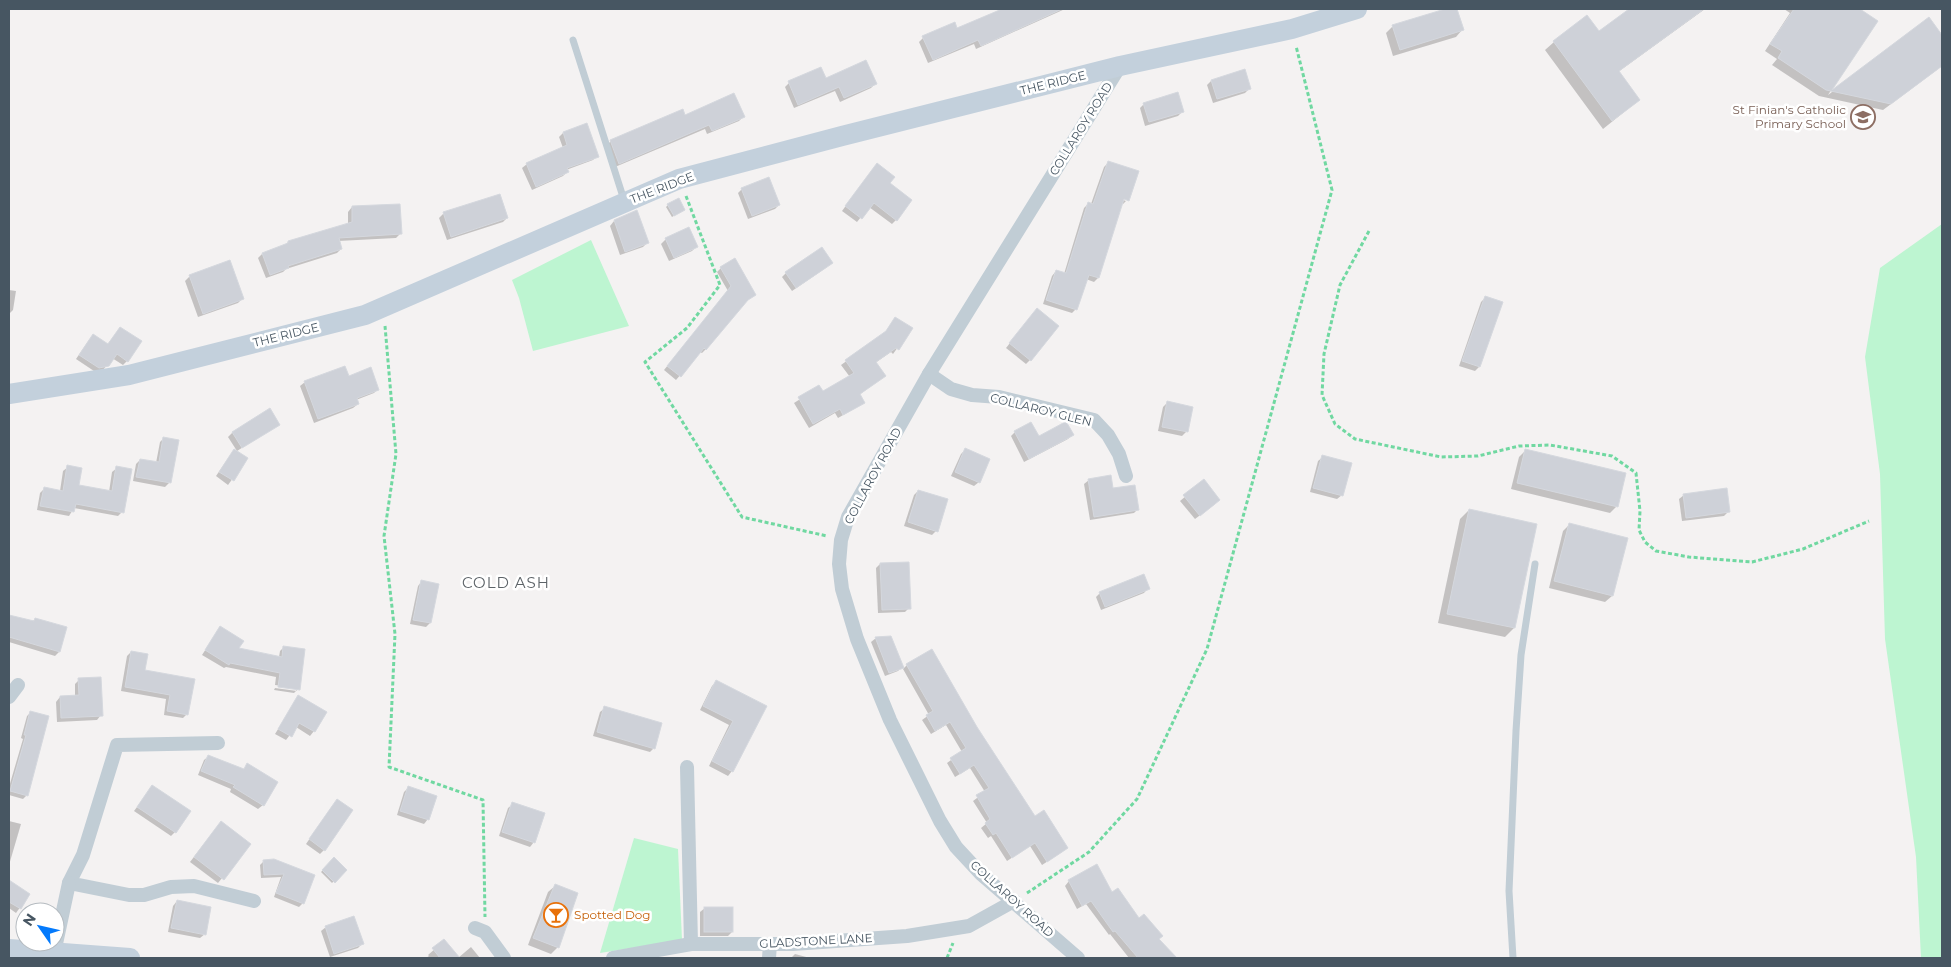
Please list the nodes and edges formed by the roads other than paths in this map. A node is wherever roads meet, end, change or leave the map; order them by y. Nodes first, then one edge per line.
1 (1357, 9) edge
2 (573, 40) dead end
3 (1120, 66) junction
4 (625, 203) junction
5 (929, 374) junction
6 (9, 394) edge
7 (1126, 476) dead end
8 (1535, 564) dead end
9 (18, 685) dead end
10 (9, 697) edge
11 (218, 744) dead end
12 (687, 767) dead end
13 (69, 883) junction
14 (254, 901) dead end
15 (1014, 901) junction
16 (480, 930) road end
17 (691, 944) junction
18 (770, 944) junction
19 (9, 949) edge
20 (54, 953) junction
21 (130, 958) edge
22 (504, 958) edge
23 (613, 958) edge
24 (769, 958) edge
25 (1078, 958) edge
26 (1514, 958) edge

1 - 3 street, THE RIDGE
2 - 4 lane
3 - 4 street, THE RIDGE
3 - 5 street, COLLAROY ROAD
4 - 6 street, THE RIDGE
5 - 7 street, COLLAROY GLEN
5 - 15 street, COLLAROY ROAD
8 - 26 lane
9 - 10 street
11 - 13 street
12 - 17 street
13 - 14 street
13 - 20 street
15 - 18 street, GLADSTONE LANE
15 - 25 street, COLLAROY ROAD
16 - 22 street
17 - 18 street, GLADSTONE LANE
17 - 23 street, GLADSTONE LANE
18 - 24 street
19 - 20 street
20 - 21 street

